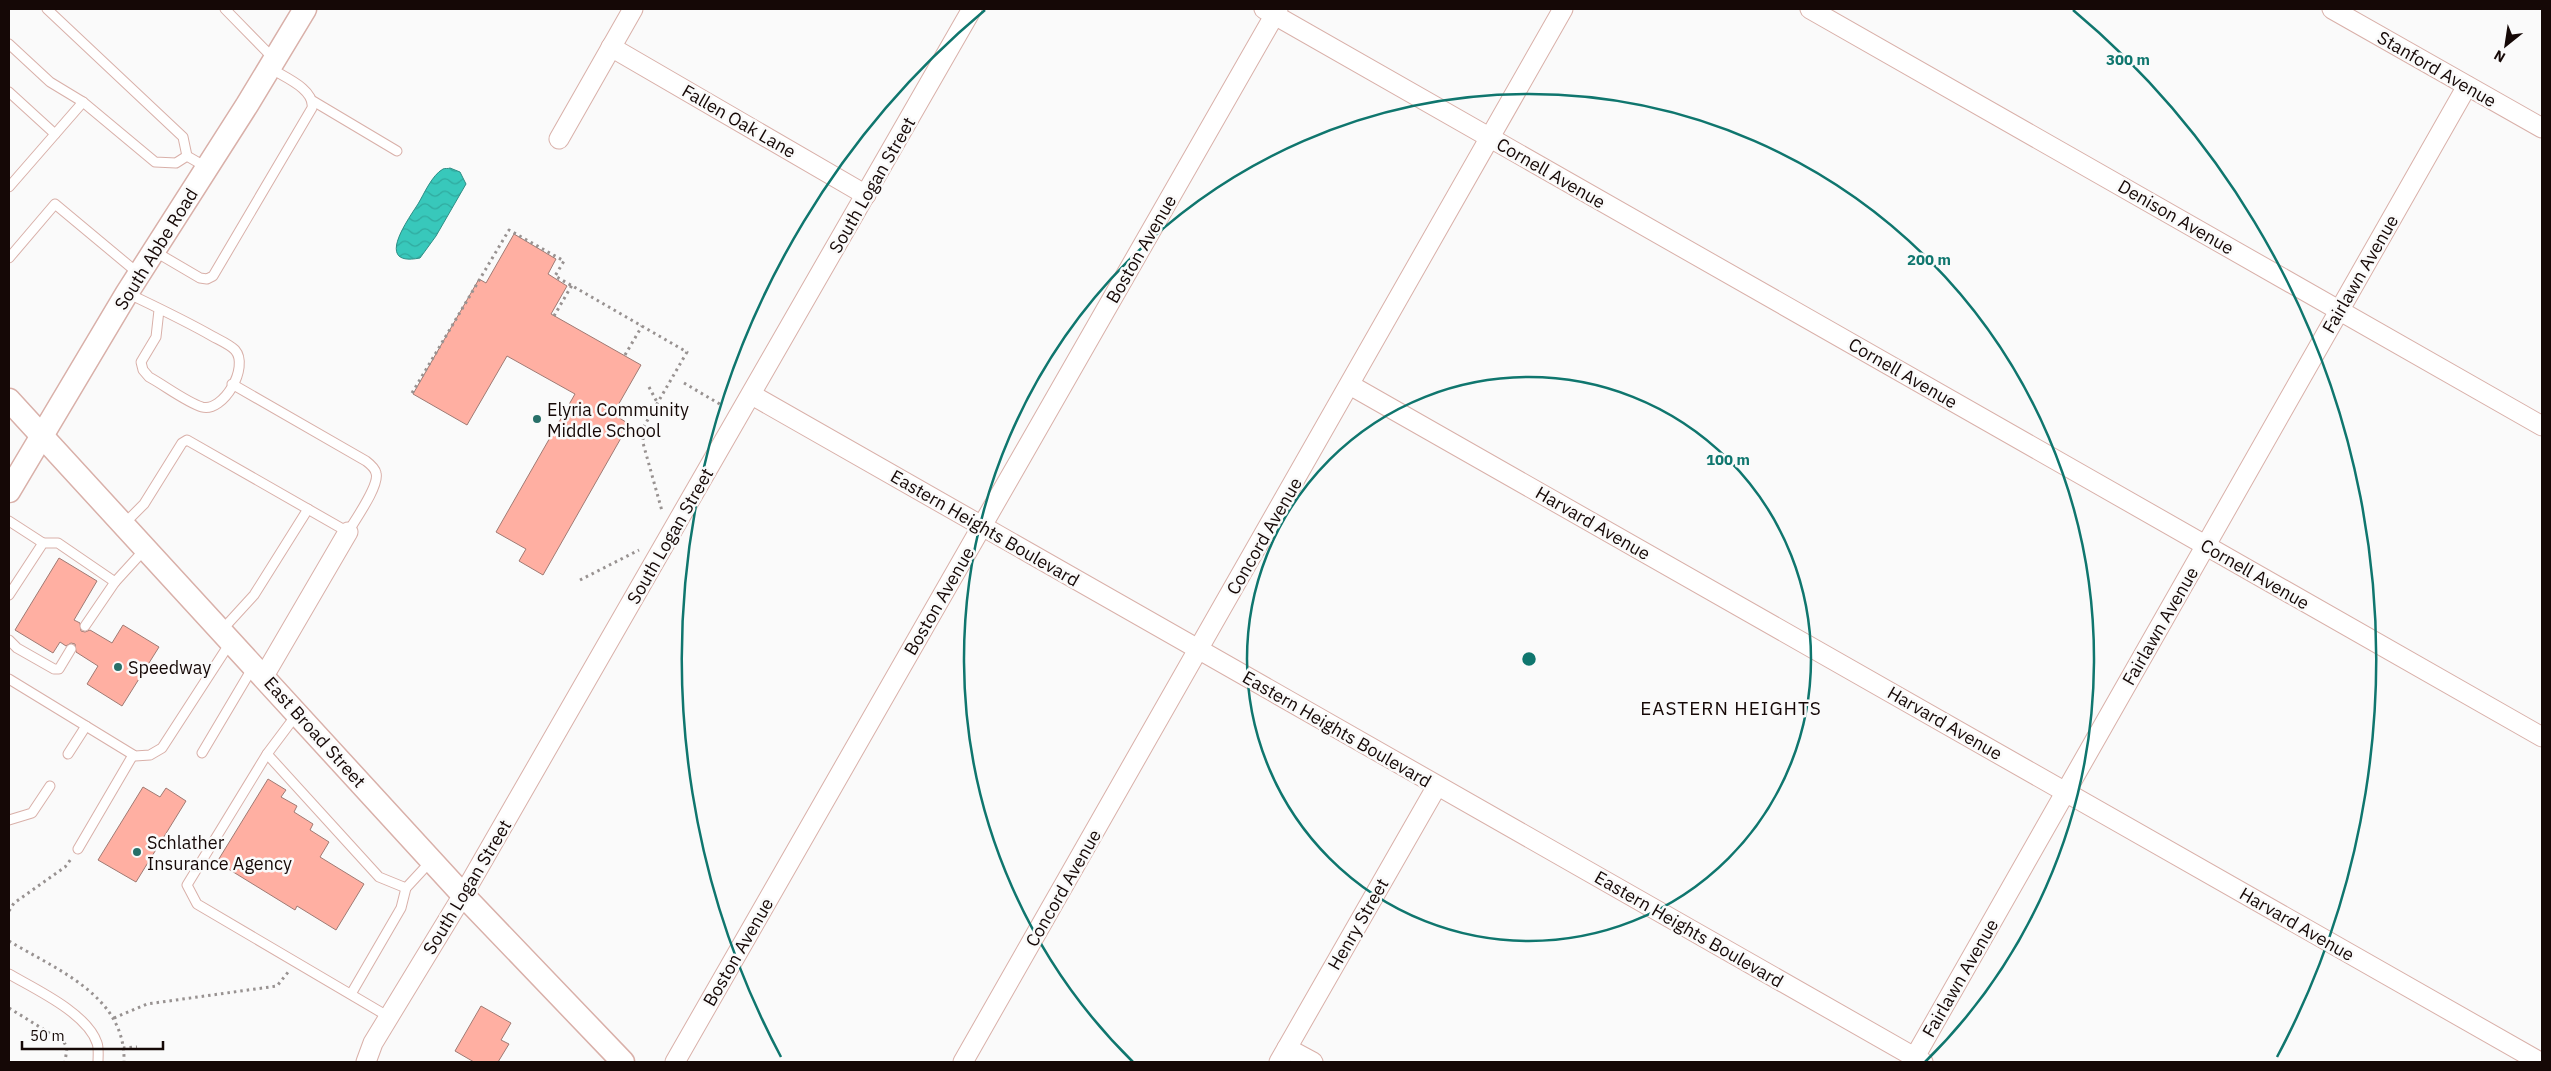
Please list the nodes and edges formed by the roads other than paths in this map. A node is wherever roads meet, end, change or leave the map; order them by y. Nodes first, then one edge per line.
1 (47, 9) edge
2 (305, 9) edge
3 (633, 9) edge
4 (972, 9) edge
5 (1563, 9) edge
6 (1810, 9) edge
7 (2332, 9) edge
8 (228, 10) edge
9 (1272, 11) edge
10 (9, 44) edge
11 (611, 47) junction
12 (272, 64) junction
13 (2467, 86) junction
14 (9, 92) edge
15 (313, 101) junction
16 (83, 102) junction
17 (2542, 128) edge
18 (55, 134) junction
19 (1490, 138) junction
20 (559, 139) dead end
21 (397, 150) dead end
22 (187, 156) junction
23 (206, 167) junction
24 (9, 187) edge
25 (866, 195) junction
26 (154, 250) junction
27 (9, 258) edge
28 (133, 284) junction
29 (159, 310) junction
30 (2340, 310) junction
31 (232, 384) junction
32 (1350, 384) junction
33 (752, 395) junction
34 (9, 400) edge
35 (2542, 426) edge
36 (42, 435) junction
37 (9, 490) edge
38 (308, 509) junction
39 (9, 521) edge
40 (124, 524) junction
41 (982, 526) junction
42 (348, 532) junction
43 (43, 543) junction
44 (2206, 546) junction
45 (146, 548) junction
46 (115, 582) junction
47 (9, 595) edge
48 (84, 626) dead end
49 (227, 636) junction
50 (9, 640) edge
51 (70, 649) dead end
52 (1199, 650) junction
53 (259, 670) junction
54 (9, 679) edge
55 (298, 713) junction
56 (86, 726) junction
57 (2542, 737) edge
58 (202, 753) dead end
59 (68, 754) dead end
60 (267, 754) junction
61 (133, 755) junction
62 (50, 786) dead end
63 (1436, 786) junction
64 (2066, 792) junction
65 (9, 820) edge
66 (78, 849) dead end
67 (432, 861) junction
68 (406, 888) junction
69 (463, 895) junction
70 (9, 974) edge
71 (351, 994) junction
72 (389, 1017) junction
73 (1283, 1055) edge
74 (1916, 1061) edge
75 (98, 1062) edge
76 (366, 1062) edge
77 (622, 1062) edge
78 (675, 1062) edge
79 (963, 1062) edge
80 (1313, 1062) edge
81 (2540, 1062) edge

1 - 22 lane
2 - 12 street, South Abbe Road
3 - 11 street
4 - 25 street, South Logan Street
5 - 19 street, Concord Avenue
6 - 30 street, Denison Avenue
7 - 13 street, Stanford Avenue
8 - 12 lane
9 - 19 street, Cornell Avenue
9 - 41 street, Boston Avenue
10 - 16 lane
11 - 20 street
11 - 25 street, Fallen Oak Lane
12 - 15 lane
12 - 23 street, South Abbe Road
13 - 17 street, Stanford Avenue
13 - 30 street, Fairlawn Avenue
14 - 18 lane
15 - 21 lane
15 - 26 lane
16 - 18 lane
16 - 22 lane
18 - 24 lane
19 - 32 street, Concord Avenue
19 - 44 street, Cornell Avenue
22 - 23 lane
23 - 26 street, South Abbe Road
25 - 33 street, South Logan Street
26 - 28 street, South Abbe Road
27 - 28 lane
28 - 29 lane
28 - 36 street, South Abbe Road
29 - 31 lane
29 - 31 lane
30 - 35 street, Denison Avenue
30 - 44 street, Fairlawn Avenue
31 - 42 lane
32 - 52 street, Concord Avenue
32 - 64 street, Harvard Avenue
33 - 41 street, Eastern Heights Boulevard
33 - 69 street, South Logan Street
34 - 36 street, East Broad Street
36 - 37 street, South Abbe Road
36 - 40 street, East Broad Street
38 - 40 lane
38 - 42 lane
38 - 49 lane
39 - 43 lane
40 - 45 street, East Broad Street
41 - 52 street, Eastern Heights Boulevard
41 - 78 street, Boston Avenue
42 - 53 street
43 - 46 lane
43 - 47 lane
44 - 57 street, Cornell Avenue
44 - 64 street, Fairlawn Avenue
45 - 46 lane
45 - 49 street, East Broad Street
46 - 48 lane
49 - 53 street, East Broad Street
49 - 61 lane
50 - 51 lane
52 - 63 street, Eastern Heights Boulevard
52 - 79 street, Concord Avenue
53 - 55 street, East Broad Street
53 - 58 lane
54 - 56 lane
55 - 60 lane
55 - 67 street, East Broad Street
56 - 59 lane
56 - 61 lane
60 - 68 lane
60 - 71 lane
61 - 66 lane
62 - 65 lane
63 - 73 street, Henry Street
63 - 74 street, Eastern Heights Boulevard
64 - 74 street, Fairlawn Avenue
64 - 81 street, Harvard Avenue
67 - 68 lane
67 - 69 street, East Broad Street
68 - 71 lane
69 - 72 street, South Logan Street
69 - 77 street, East Broad Street
70 - 75 lane
71 - 72 lane
72 - 76 street, South Logan Street
73 - 80 street

